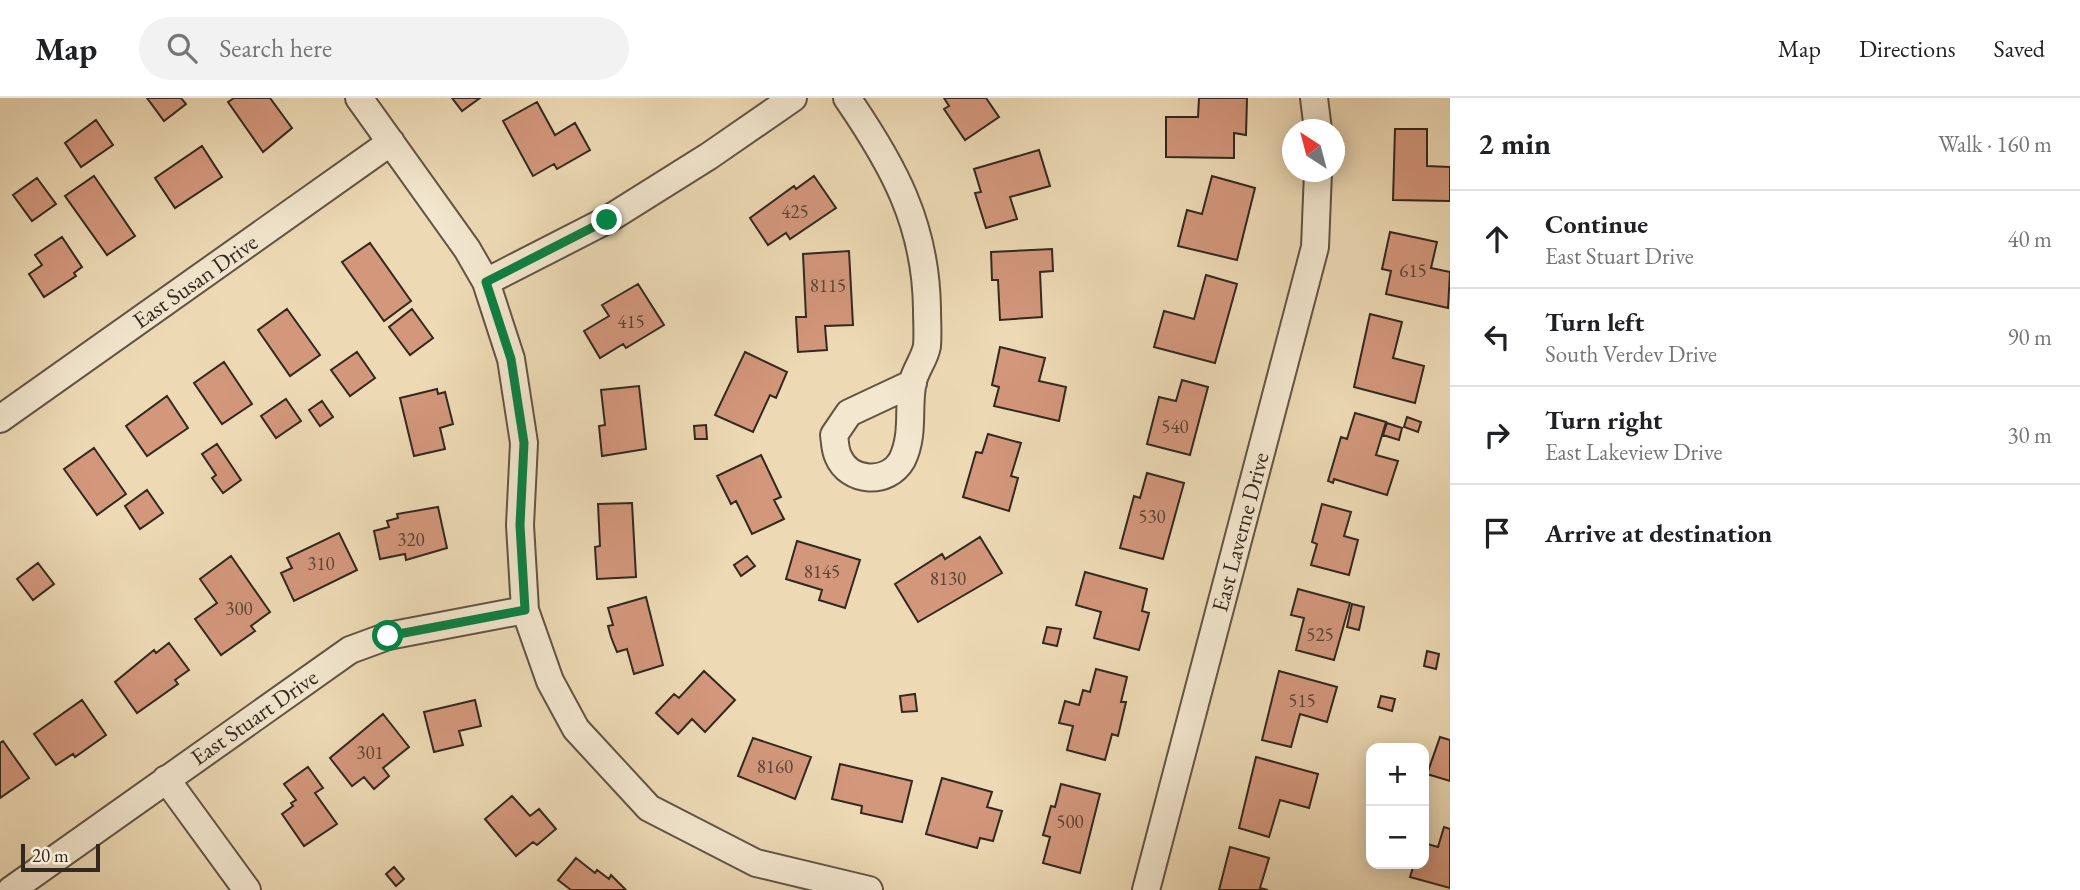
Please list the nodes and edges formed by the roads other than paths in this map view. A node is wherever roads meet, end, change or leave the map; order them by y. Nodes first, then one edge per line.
1 (359, 98) edge
2 (793, 98) edge
3 (847, 98) edge
4 (1314, 98) edge
5 (1317, 119) edge
6 (391, 142) junction
7 (1318, 182) edge
8 (486, 282) junction
9 (913, 383) dead end
10 (0, 419) edge
11 (525, 610) junction
12 (166, 779) junction
13 (11, 890) edge
14 (247, 890) edge
15 (869, 890) edge
16 (1146, 890) edge

1 - 6 street
2 - 8 street
3 - 9 street
4 - 5 street
6 - 8 street
6 - 10 street, East Susan Drive
7 - 16 street, East Laverne Drive
8 - 11 street
11 - 12 street, East Stuart Drive
11 - 15 street
12 - 13 street, East Stuart Drive
12 - 14 street

